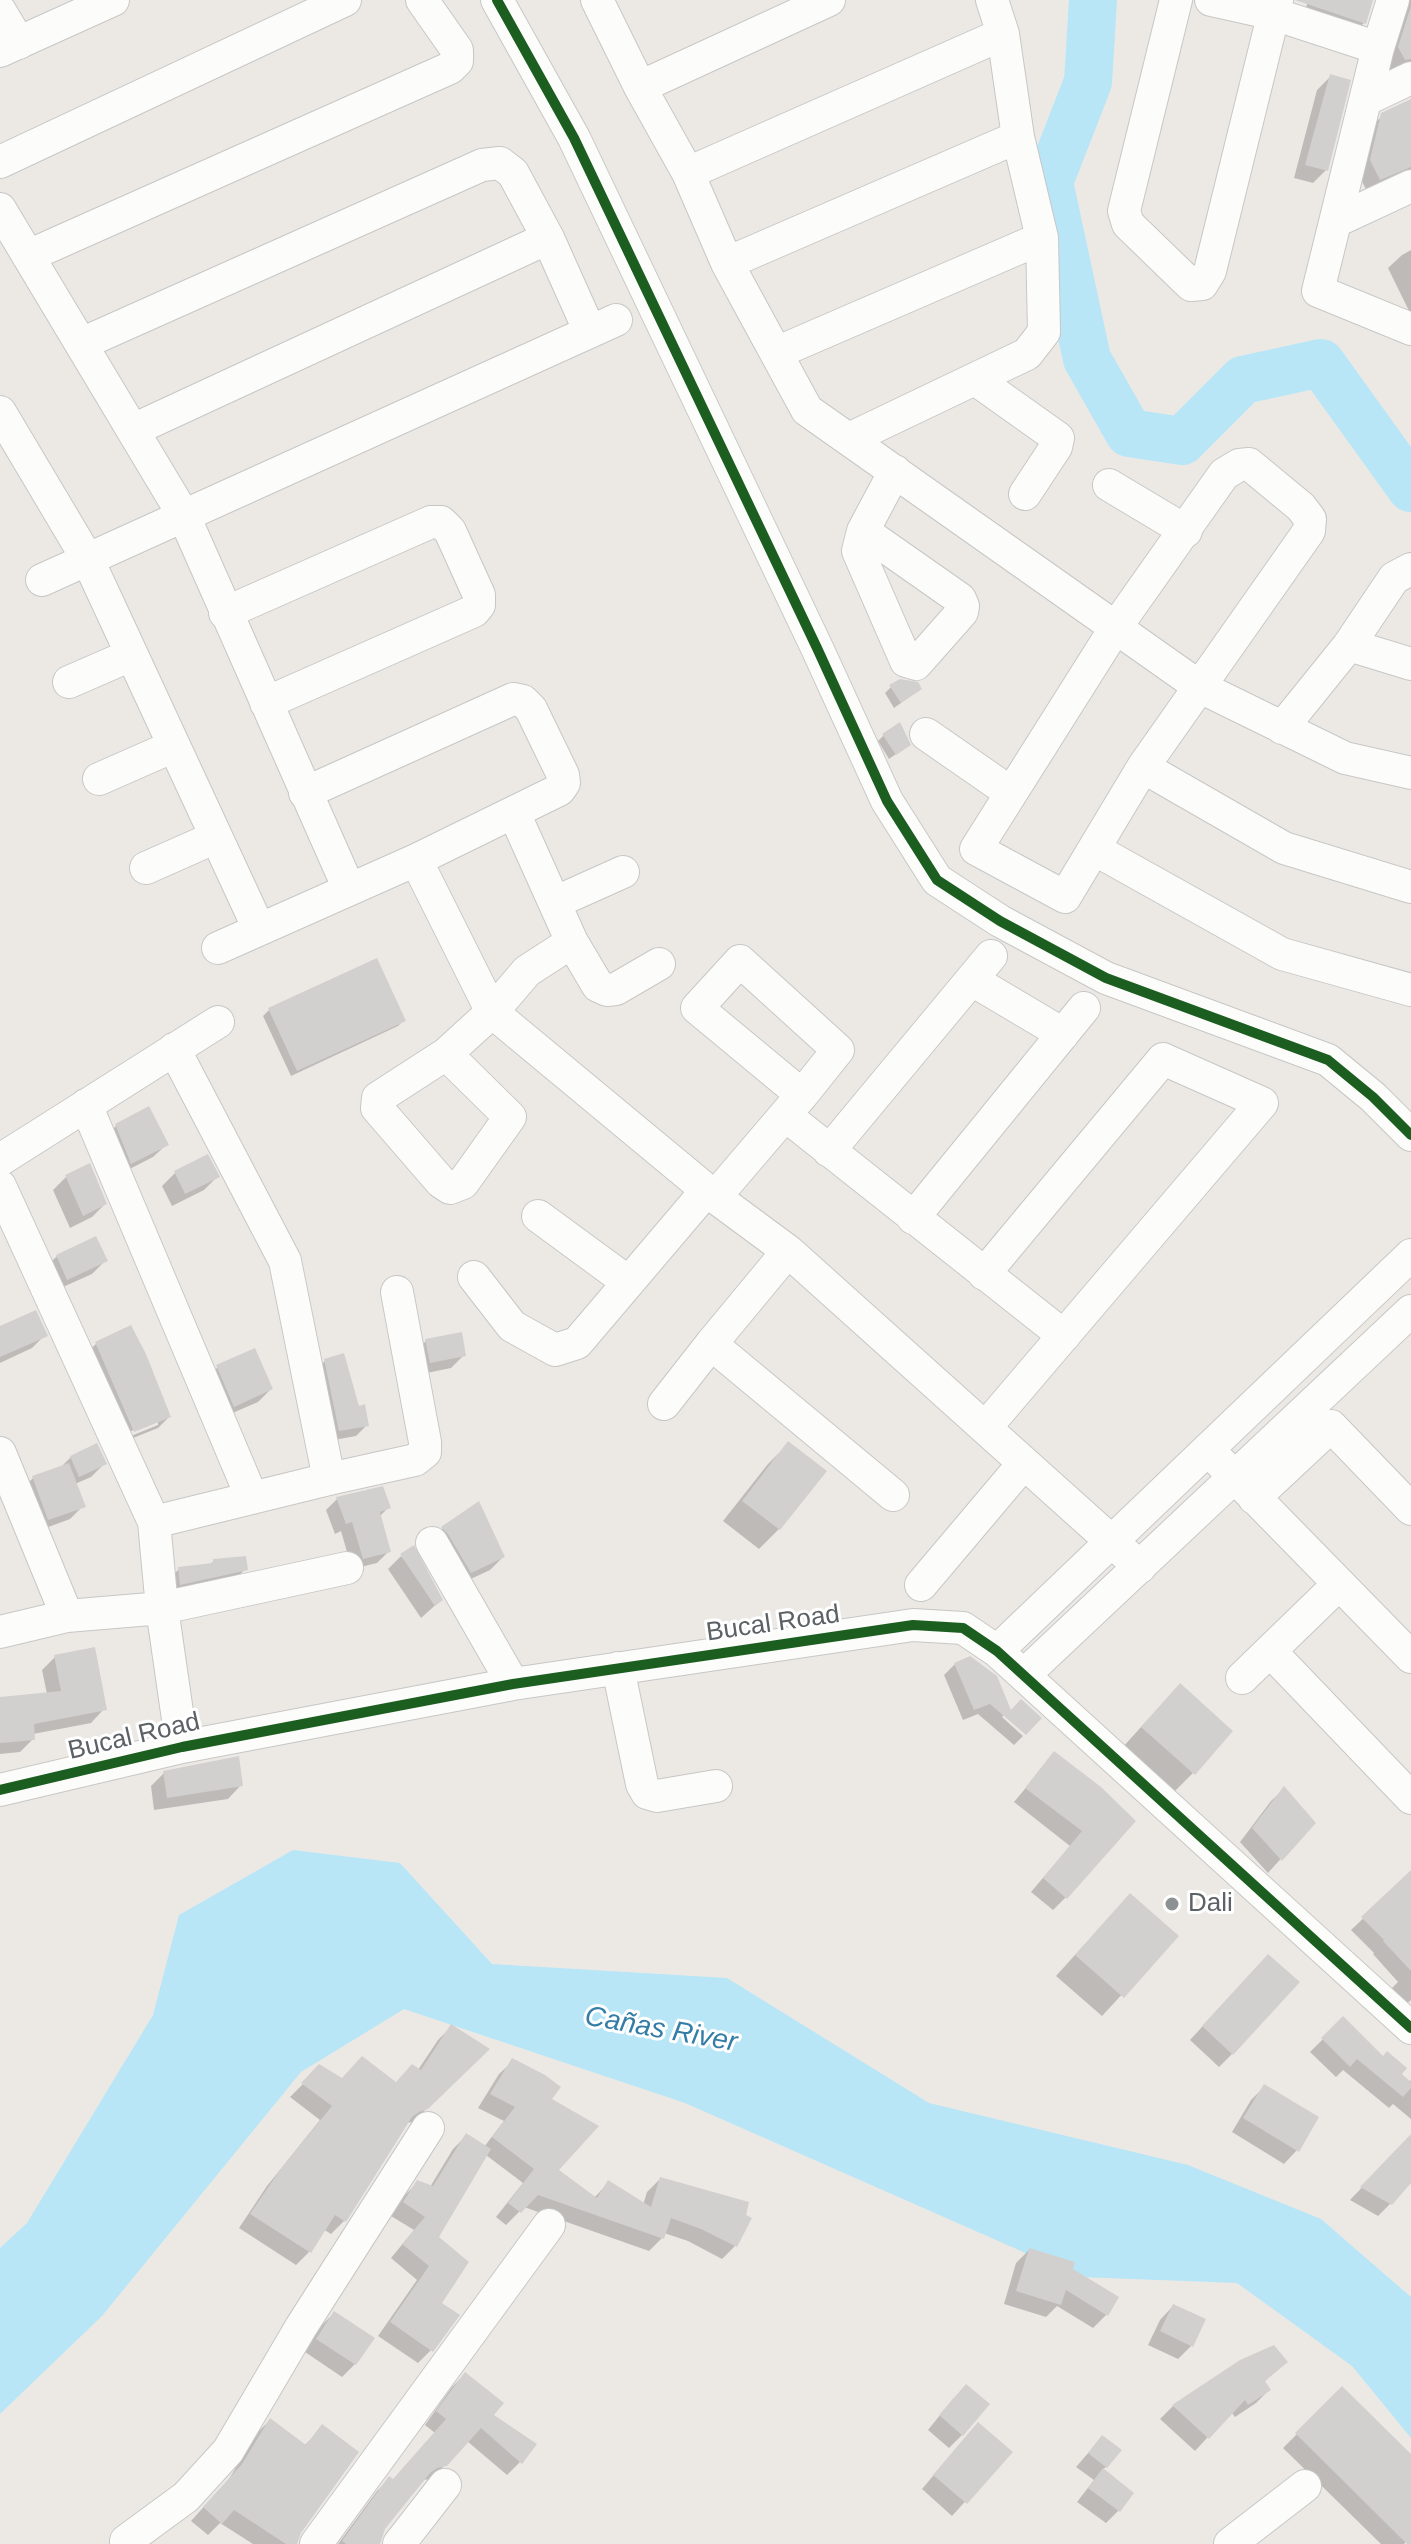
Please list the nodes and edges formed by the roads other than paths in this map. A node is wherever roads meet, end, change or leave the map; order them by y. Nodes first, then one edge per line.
1 (345, 0) edge
2 (422, 0) edge
3 (497, 0) edge
4 (597, 0) edge
5 (829, 0) edge
6 (992, 0) edge
7 (1176, 0) edge
8 (1211, 0) edge
9 (1393, 0) edge
10 (109, 1) edge
11 (1276, 7) edge
12 (0, 11) edge
13 (1003, 34) junction
14 (10, 47) edge
15 (1378, 48) junction
16 (1411, 78) edge
17 (640, 87) junction
18 (1367, 99) junction
19 (1018, 137) junction
20 (0, 162) edge
21 (688, 173) junction
22 (1411, 186) edge
23 (0, 209) edge
24 (1336, 221) junction
25 (548, 238) junction
26 (1042, 238) junction
27 (28, 256) junction
28 (727, 263) junction
29 (1411, 329) edge
30 (81, 344) junction
31 (776, 353) junction
32 (975, 379) junction
33 (0, 412) edge
34 (133, 430) junction
35 (849, 439) junction
36 (895, 471) junction
37 (1109, 485) dead end
38 (1025, 494) dead end
39 (184, 516) junction
40 (863, 531) dead end
41 (1186, 531) junction
42 (88, 560) junction
43 (1411, 569) edge
44 (42, 580) dead end
45 (225, 613) junction
46 (1116, 627) junction
47 (1349, 645) junction
48 (131, 655) junction
49 (1411, 664) edge
50 (69, 682) dead end
51 (1200, 687) junction
52 (266, 703) junction
53 (1282, 728) junction
54 (926, 734) dead end
55 (174, 746) junction
56 (1143, 767) junction
57 (1411, 773) edge
58 (99, 779) dead end
59 (305, 793) junction
60 (1011, 793) junction
61 (514, 813) junction
62 (216, 837) junction
63 (1094, 849) junction
64 (416, 860) junction
65 (146, 868) dead end
66 (623, 872) dead end
67 (1411, 887) edge
68 (349, 889) junction
69 (556, 902) junction
70 (259, 929) junction
71 (572, 942) junction
72 (218, 948) dead end
73 (659, 964) dead end
74 (1411, 990) edge
75 (1084, 1008) dead end
76 (492, 1012) junction
77 (218, 1022) dead end
78 (1063, 1034) junction
79 (174, 1049) junction
80 (446, 1054) dead end
81 (86, 1105) junction
82 (1411, 1135) edge
83 (829, 1151) junction
84 (0, 1160) edge
85 (0, 1186) edge
86 (711, 1193) junction
87 (538, 1216) dead end
88 (913, 1218) junction
89 (788, 1251) junction
90 (1411, 1255) edge
91 (984, 1274) junction
92 (474, 1277) dead end
93 (628, 1282) junction
94 (397, 1292) dead end
95 (1411, 1311) edge
96 (1064, 1336) junction
97 (711, 1344) junction
98 (664, 1404) dead end
99 (985, 1428) junction
100 (1207, 1450) junction
101 (0, 1453) edge
102 (1024, 1463) junction
103 (329, 1479) junction
104 (1404, 1487) edge
105 (1244, 1488) junction
106 (893, 1495) dead end
107 (252, 1498) junction
108 (154, 1522) junction
109 (1112, 1541) junction
110 (432, 1543) dead end
111 (1140, 1567) junction
112 (347, 1568) dead end
113 (1339, 1584) junction
114 (921, 1585) dead end
115 (162, 1608) junction
116 (67, 1616) junction
117 (0, 1632) edge
118 (997, 1651) junction
119 (1270, 1651) junction
120 (1411, 1657) edge
121 (618, 1668) junction
122 (1024, 1675) junction
123 (1242, 1678) dead end
124 (513, 1684) junction
125 (182, 1747) junction
126 (716, 1786) dead end
127 (0, 1790) edge
128 (1411, 1798) edge
129 (1411, 2028) edge
130 (428, 2128) dead end
131 (549, 2225) dead end
132 (445, 2485) dead end
133 (1305, 2486) dead end
134 (122, 2537) edge
135 (316, 2544) edge
136 (399, 2544) edge
137 (1230, 2544) edge

1 - 20 street
2 - 27 street
3 - 82 street
4 - 17 street
5 - 17 street
6 - 13 street
7 - 11 street
8 - 11 street
9 - 15 street
10 - 14 street
11 - 15 street
12 - 14 street
13 - 19 street
13 - 21 street
15 - 18 street
16 - 18 street
17 - 21 street
18 - 24 street
19 - 26 street
19 - 28 street
21 - 28 street
22 - 24 street
23 - 27 street
24 - 29 street
25 - 30 street
25 - 34 street
25 - 39 street
26 - 31 street
26 - 32 street
27 - 30 street
28 - 31 street
30 - 34 street
31 - 35 street
32 - 35 street
32 - 38 street
33 - 42 street
34 - 39 street
35 - 36 street
36 - 40 street
36 - 46 street
37 - 41 street
39 - 42 street
39 - 45 street
41 - 46 street
41 - 51 street
42 - 44 street
42 - 48 street
43 - 47 street
45 - 52 street
45 - 52 street
46 - 51 street
46 - 60 street
47 - 49 street
47 - 53 street
48 - 50 street
48 - 55 street
51 - 53 street
51 - 56 street
52 - 59 street
53 - 57 street
54 - 60 street
55 - 58 street
55 - 62 street
56 - 63 street
56 - 67 street
59 - 61 street
59 - 68 street
60 - 63 street
61 - 64 street
61 - 69 street
62 - 65 street
62 - 70 street
63 - 74 street
64 - 68 street
64 - 76 street
66 - 69 street
68 - 70 street
69 - 71 street
70 - 72 street
71 - 73 street
71 - 76 street
75 - 78 street
76 - 80 street
76 - 86 street
77 - 79 street
78 - 83 street
78 - 88 street
79 - 81 street
79 - 103 street
81 - 84 street
81 - 107 street
83 - 86 street
83 - 88 street
85 - 108 street
86 - 89 street
86 - 93 street
87 - 93 street
88 - 91 street
89 - 97 street
89 - 99 street
90 - 100 street
91 - 96 street
91 - 96 street
92 - 93 street
94 - 103 street
95 - 105 street
96 - 99 street
97 - 98 street
97 - 106 street
99 - 102 street
100 - 105 street
100 - 109 street
101 - 116 street
102 - 109 street
102 - 114 street
103 - 107 street
104 - 105 street
105 - 111 street
105 - 113 street
107 - 108 street
108 - 115 street
109 - 111 street
109 - 118 street
110 - 124 street
111 - 122 street
112 - 115 street
113 - 119 street
113 - 120 street
115 - 116 street
115 - 125 street
116 - 117 street
118 - 121 street, Bucal Road
118 - 122 street, Bucal Road
119 - 123 street
119 - 128 street
121 - 124 street, Bucal Road
121 - 126 street
122 - 129 street, Bucal Road
124 - 125 street, Bucal Road
125 - 127 street, Bucal Road
130 - 134 street
131 - 135 street
132 - 136 street
133 - 137 street

